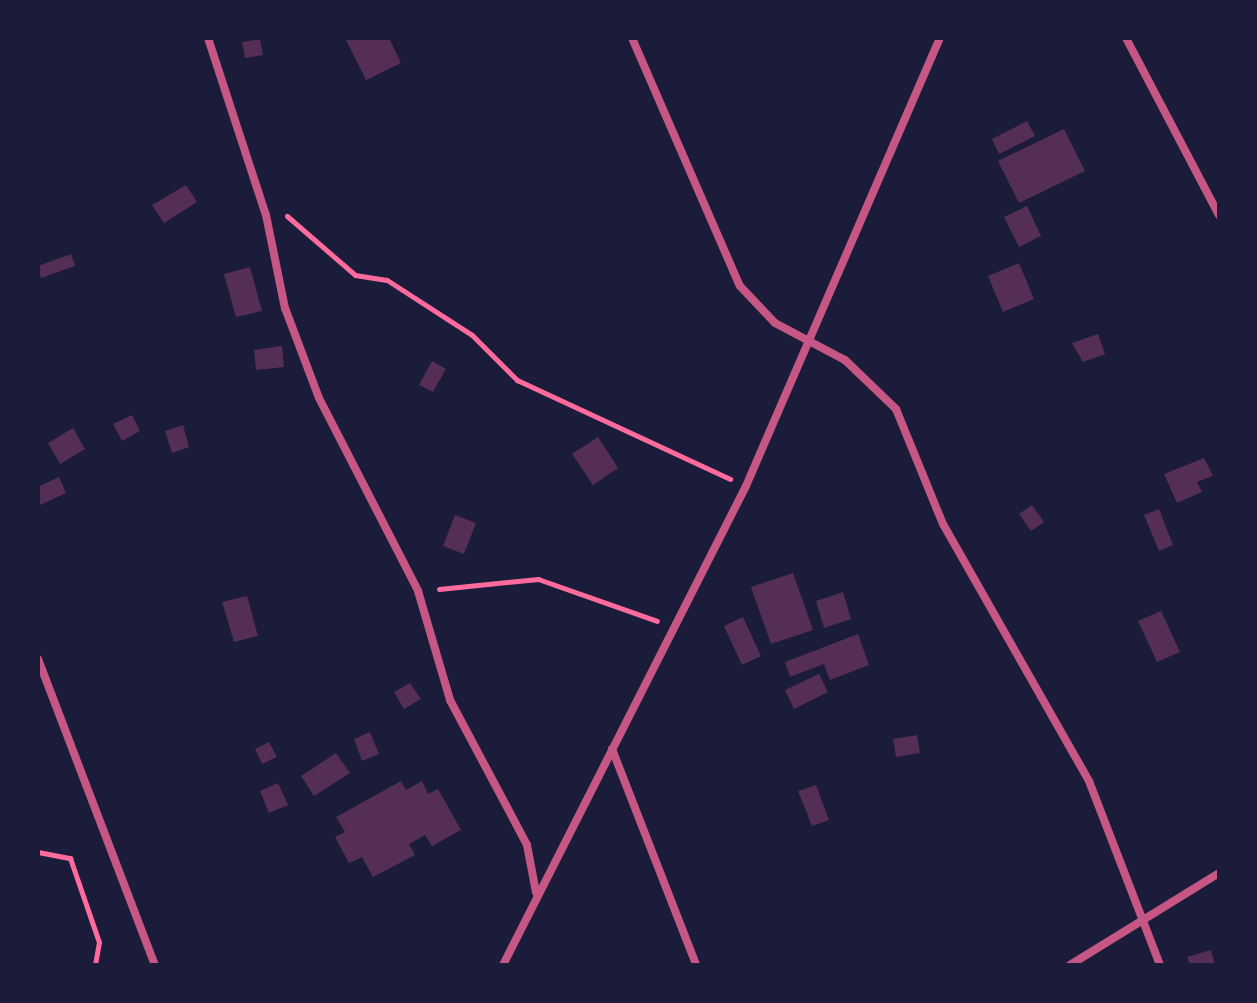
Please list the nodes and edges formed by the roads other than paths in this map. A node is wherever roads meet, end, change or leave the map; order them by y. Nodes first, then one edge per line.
1 (208, 38) edge
2 (632, 38) edge
3 (940, 38) edge
4 (1126, 38) edge
5 (1219, 215) edge
6 (806, 339) junction
7 (38, 659) edge
8 (612, 749) junction
9 (1219, 873) edge
10 (536, 892) junction
11 (1145, 922) junction
12 (155, 965) edge
13 (503, 965) edge
14 (696, 965) edge
15 (1070, 965) edge
16 (1160, 965) edge

1 - 10 street
2 - 6 street
3 - 6 street
4 - 5 street
6 - 8 street
6 - 11 street
7 - 12 street
8 - 10 street
8 - 14 street
9 - 11 street
10 - 13 street
11 - 15 street
11 - 16 street

